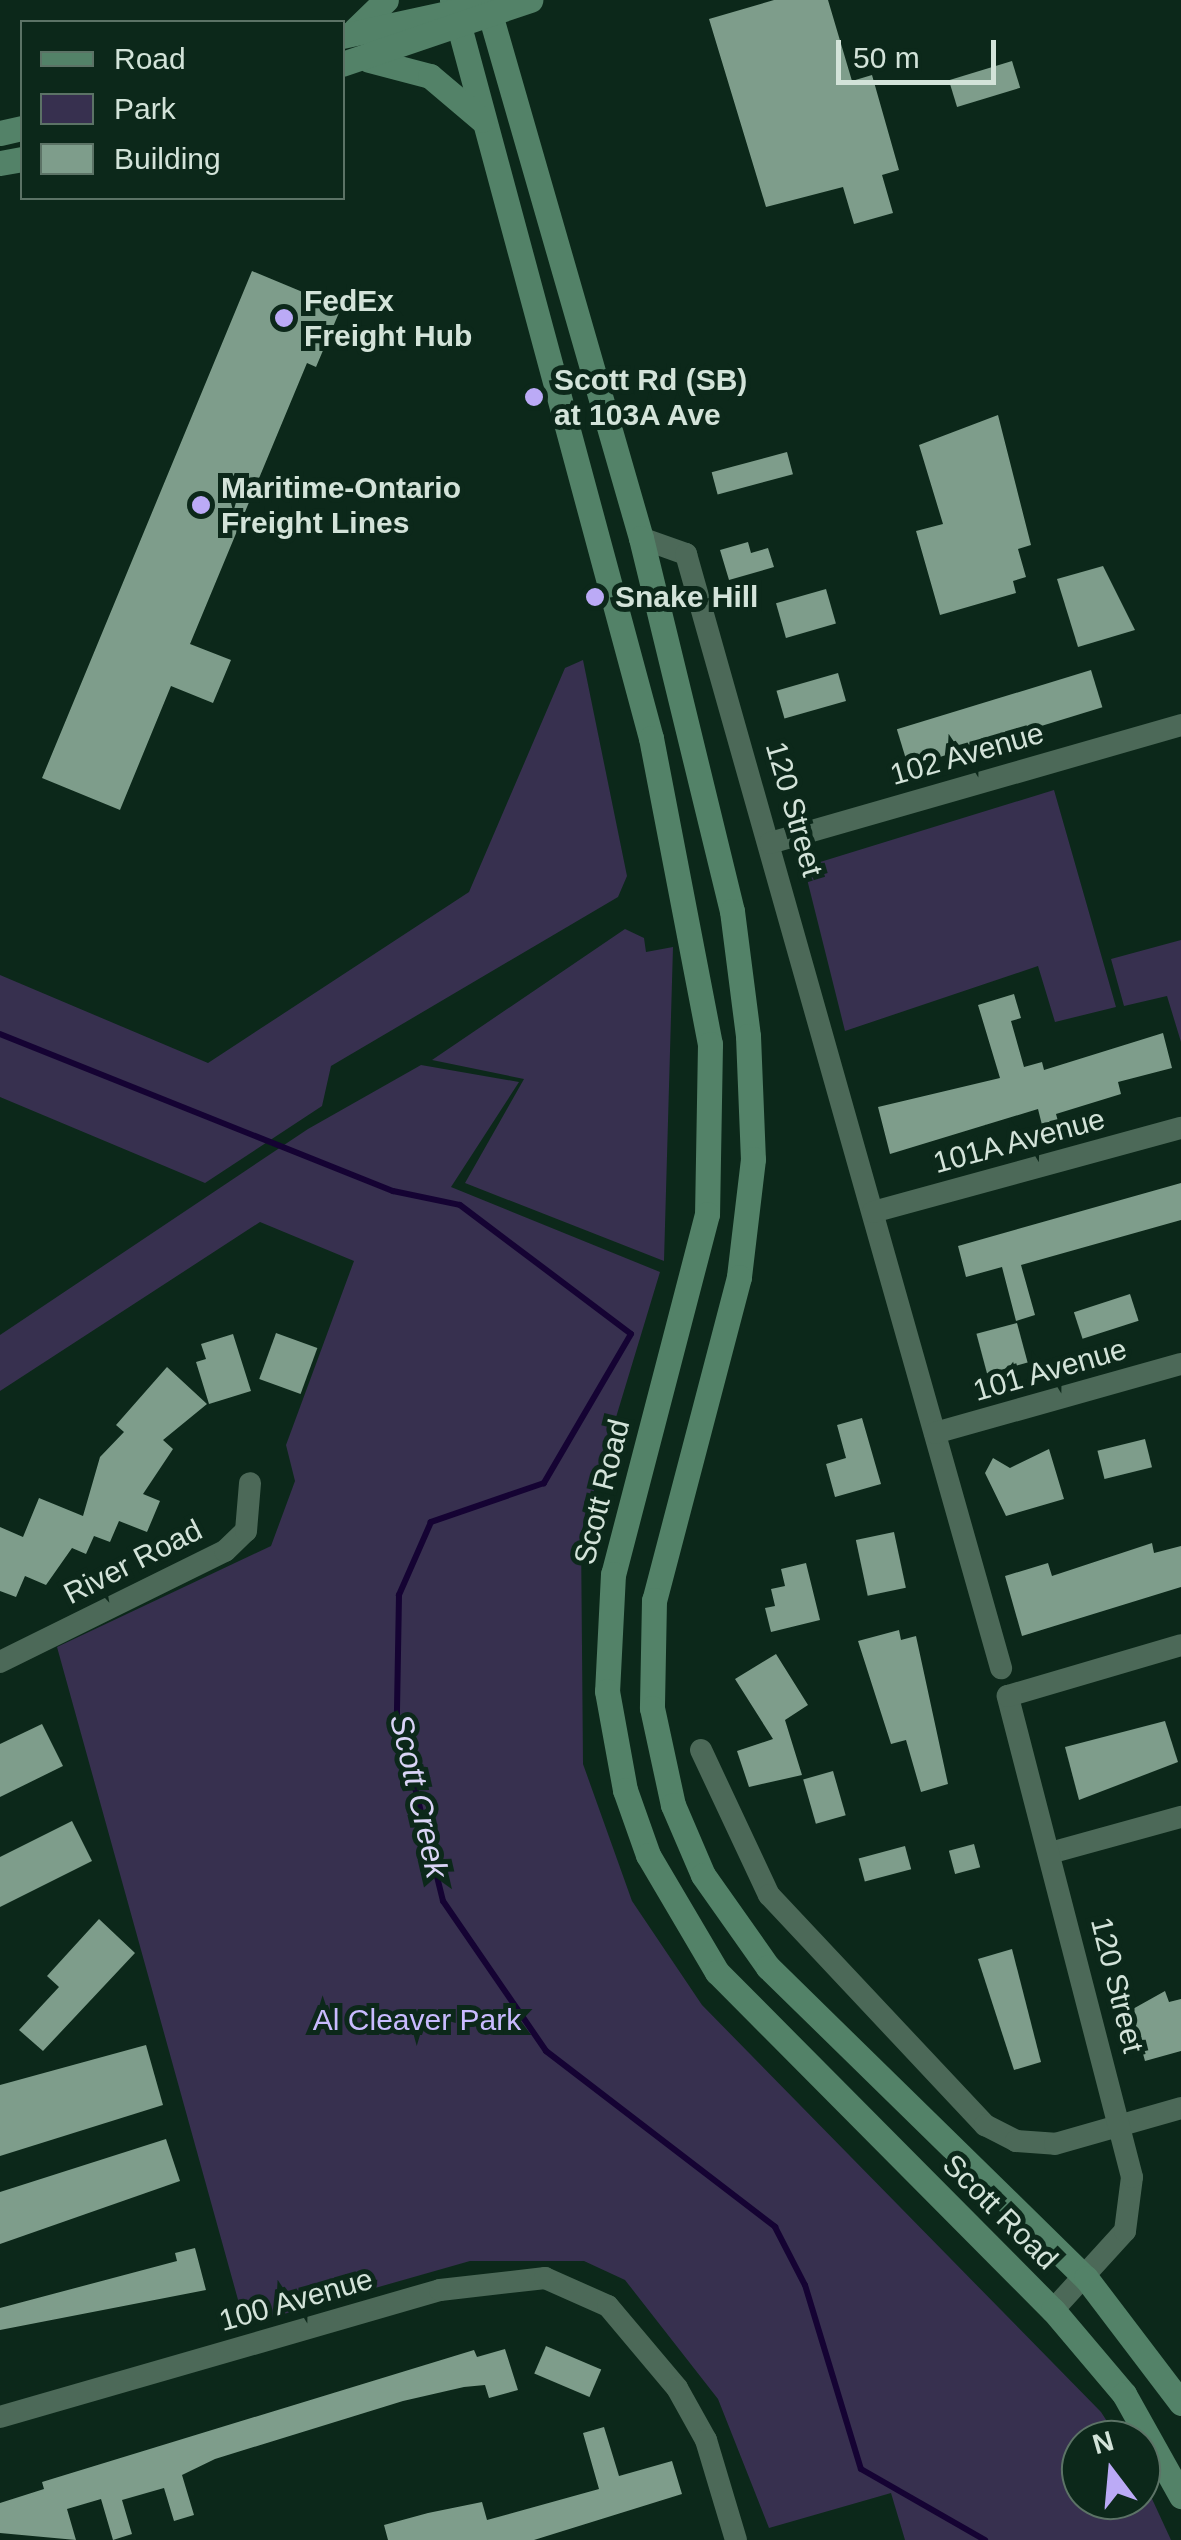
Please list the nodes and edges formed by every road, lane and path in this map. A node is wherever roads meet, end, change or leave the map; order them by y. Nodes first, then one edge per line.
1 (386, 0) edge
2 (530, 0) edge
3 (488, 6) edge
4 (455, 12) edge
5 (347, 34) edge
6 (351, 61) edge
7 (482, 120) junction
8 (642, 538) junction
9 (1181, 725) edge
10 (770, 843) junction
11 (1181, 1128) edge
12 (873, 1212) junction
13 (1181, 1364) edge
14 (935, 1434) junction
15 (250, 1484) dead end
16 (1181, 1645) edge
17 (0, 1662) edge
18 (1001, 1668) dead end
19 (701, 1750) dead end
20 (1181, 1816) edge
21 (1050, 1853) junction
22 (1181, 2108) edge
23 (1119, 2126) junction
24 (1086, 2278) junction
25 (1053, 2310) junction
26 (1181, 2402) edge
27 (0, 2417) edge
28 (1181, 2496) edge
29 (730, 2539) edge

1 - 5 main road
2 - 3 main road
3 - 4 main road
3 - 8 main road
4 - 5 main road
4 - 6 main road
4 - 7 main road
6 - 7 main road
7 - 25 main road, Scott Road
8 - 10 street, 120 Street
8 - 24 main road, Scott Road
9 - 10 street, 102 Avenue
10 - 12 street, 120 Street
11 - 12 street, 101A Avenue
12 - 14 street, 120 Street
13 - 14 street, 101 Avenue
14 - 18 street, 120 Street
15 - 17 street, River Road
16 - 21 street, 120 Street
19 - 23 street, Scott Road
20 - 21 street
21 - 23 street, 120 Street
22 - 23 street
23 - 24 street, 120 Street
24 - 25 street, 120 Street
24 - 26 main road
25 - 28 main road
27 - 29 street, 100 Avenue

